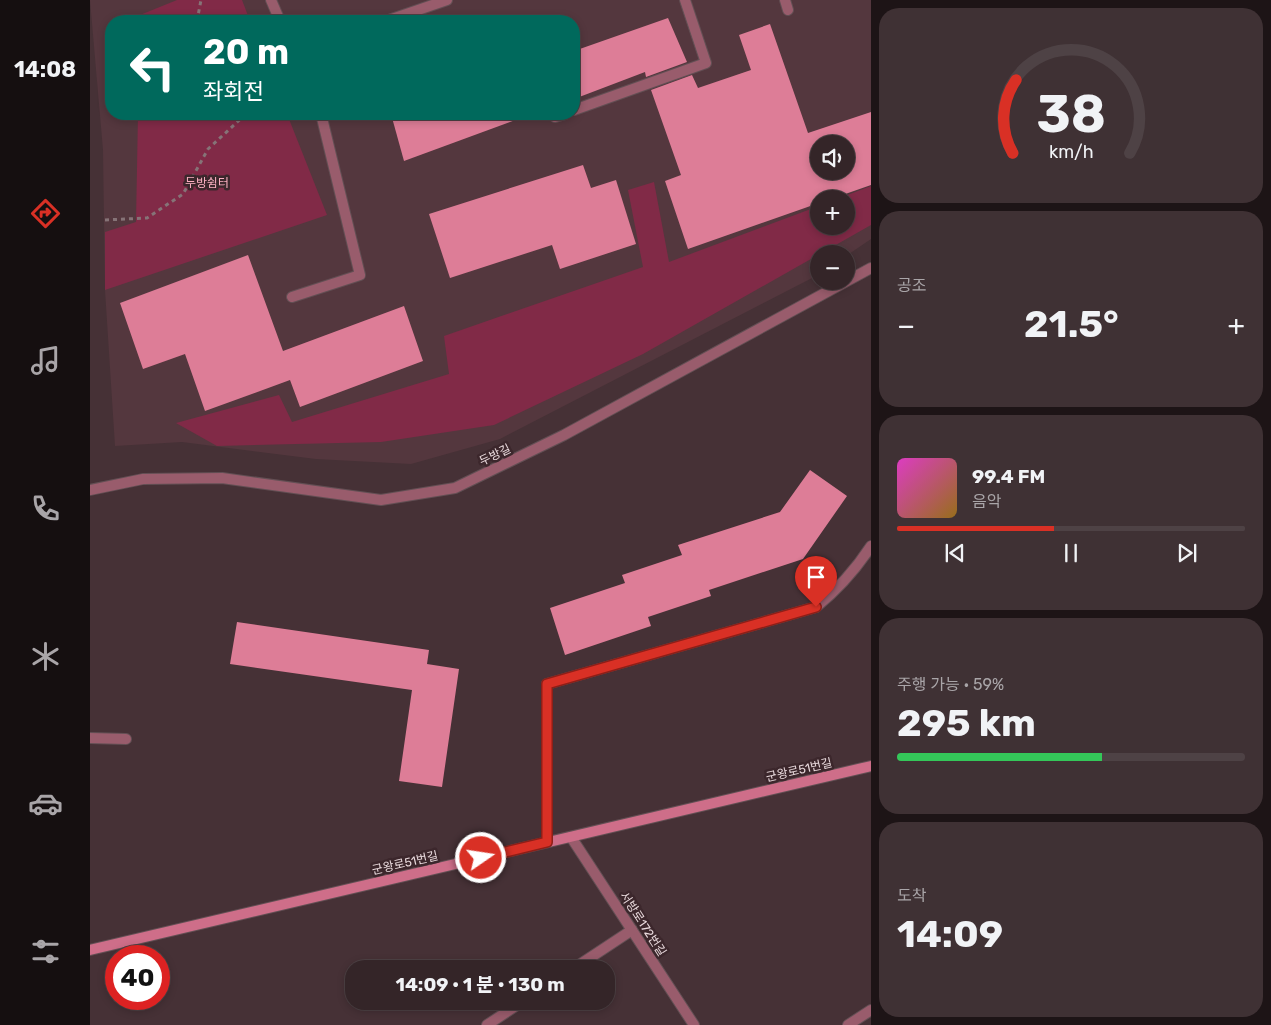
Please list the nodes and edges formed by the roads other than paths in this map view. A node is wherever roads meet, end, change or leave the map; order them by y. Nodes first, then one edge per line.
1 (271, 0) edge
2 (447, 0) edge
3 (685, 0) edge
4 (277, 15) edge
5 (403, 15) edge
6 (580, 108) edge
7 (322, 120) edge
8 (871, 268) edge
9 (292, 297) dead end
10 (90, 490) edge
11 (871, 546) edge
12 (90, 738) edge
13 (126, 738) dead end
14 (871, 766) edge
15 (571, 836) junction
16 (547, 842) junction
17 (632, 930) junction
18 (90, 950) edge
19 (587, 960) edge
20 (510, 1010) edge
21 (871, 1010) edge
22 (487, 1025) edge
23 (694, 1025) edge
24 (848, 1025) edge

1 - 4 street
2 - 5 street
3 - 6 street
7 - 9 street
8 - 10 street, 두방길
11 - 16 street
12 - 13 street
14 - 15 street, 군왕로51번길
15 - 16 street, 군왕로51번길
15 - 17 street, 서방로172번길
16 - 18 street, 군왕로51번길
17 - 19 street
17 - 23 street, 서방로172번길
20 - 22 street
21 - 24 street

